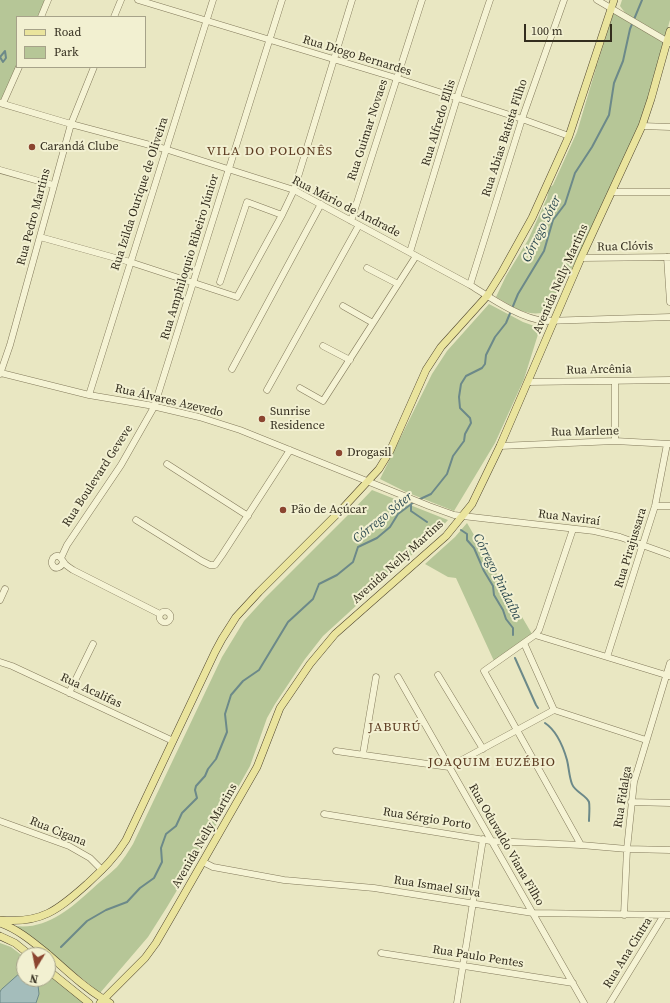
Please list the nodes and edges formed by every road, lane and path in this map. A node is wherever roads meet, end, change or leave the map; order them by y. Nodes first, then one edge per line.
1 (48, 0) edge
2 (121, 0) edge
3 (138, 0) edge
4 (213, 0) edge
5 (282, 0) edge
6 (352, 0) edge
7 (422, 0) edge
8 (490, 0) edge
9 (564, 0) edge
10 (597, 0) edge
11 (614, 0) edge
12 (611, 8) junction
13 (40, 16) edge
14 (114, 16) edge
15 (206, 20) junction
16 (670, 30) edge
17 (270, 40) junction
18 (668, 42) edge
19 (334, 60) junction
20 (18, 68) edge
21 (94, 68) edge
22 (396, 78) junction
23 (457, 98) junction
24 (1, 103) edge
25 (522, 119) junction
26 (71, 124) junction
27 (642, 126) junction
28 (670, 127) edge
29 (569, 136) junction
30 (165, 149) junction
31 (0, 170) edge
32 (229, 170) junction
33 (53, 185) junction
34 (294, 190) junction
35 (613, 192) junction
36 (670, 192) edge
37 (321, 204) junction
38 (282, 215) junction
39 (351, 220) junction
40 (359, 225) junction
41 (40, 237) junction
42 (410, 252) junction
43 (416, 256) junction
44 (668, 257) edge
45 (581, 258) junction
46 (130, 262) junction
47 (367, 268) dead end
48 (220, 282) dead end
49 (193, 283) junction
50 (398, 284) junction
51 (470, 284) junction
52 (487, 296) junction
53 (670, 302) edge
54 (343, 306) dead end
55 (670, 317) edge
56 (555, 321) junction
57 (374, 323) junction
58 (323, 346) dead end
59 (350, 360) junction
60 (232, 369) dead end
61 (0, 374) edge
62 (670, 380) edge
63 (615, 381) junction
64 (528, 382) junction
65 (300, 388) dead end
66 (267, 390) dead end
67 (88, 395) junction
68 (154, 407) junction
69 (615, 442) junction
70 (668, 444) edge
71 (500, 446) junction
72 (290, 450) junction
73 (166, 464) dead end
74 (368, 482) junction
75 (655, 506) junction
76 (670, 506) edge
77 (248, 516) junction
78 (463, 516) junction
79 (136, 520) dead end
80 (573, 529) junction
81 (644, 544) junction
82 (670, 554) edge
83 (5, 589) dead end
84 (0, 600) edge
85 (160, 614) dead end
86 (535, 636) junction
87 (524, 643) junction
88 (93, 644) dead end
89 (608, 657) junction
90 (0, 662) edge
91 (670, 663) edge
92 (376, 676) dead end
93 (438, 676) dead end
94 (668, 676) edge
95 (398, 677) dead end
96 (69, 692) junction
97 (554, 710) junction
98 (517, 730) junction
99 (646, 740) junction
100 (173, 741) junction
101 (483, 749) junction
102 (336, 750) dead end
103 (363, 754) junction
104 (449, 768) junction
105 (631, 802) junction
106 (670, 803) edge
107 (324, 814) dead end
108 (0, 821) edge
109 (483, 839) junction
110 (491, 841) junction
111 (581, 845) junction
112 (626, 849) junction
113 (670, 850) edge
114 (203, 862) junction
115 (102, 870) junction
116 (473, 904) junction
117 (533, 914) junction
118 (624, 915) junction
119 (667, 915) edge
120 (0, 920) edge
121 (0, 923) edge
122 (2, 937) edge
123 (18, 947) edge
124 (381, 953) dead end
125 (463, 966) junction
126 (56, 976) edge
127 (573, 983) junction
128 (104, 1002) edge
129 (89, 1003) edge
130 (457, 1003) edge
131 (584, 1003) edge
132 (610, 1003) edge

1 - 13 street
2 - 14 street
3 - 15 street, Rua Diogo Bernardes
4 - 15 street, Rua Izilda Ourique de Oliveira
5 - 17 street, Rua Amphiloquio Ribeiro Júnior
6 - 19 street
7 - 22 street, Rua Guimar Novaes
8 - 23 street, Rua Alfredo Ellis
9 - 25 street, Rua Abias Batista Filho
10 - 12 street
11 - 12 main road
12 - 18 street
12 - 29 main road
15 - 17 street, Rua Diogo Bernardes
15 - 30 street, Rua Izilda Ourique de Oliveira
16 - 18 main road, Avenida Nelly Martins
17 - 19 street, Rua Diogo Bernardes
17 - 32 street, Rua Amphiloquio Ribeiro Júnior
18 - 27 main road, Avenida Nelly Martins
19 - 22 street, Rua Diogo Bernardes
19 - 34 street
20 - 24 street
21 - 26 street, Rua Pedro Martins
22 - 23 street, Rua Diogo Bernardes
22 - 39 street, Rua Guimar Novaes
23 - 25 street, Rua Diogo Bernardes
23 - 42 street, Rua Alfredo Ellis
24 - 26 street, Rua Mário de Andrade
25 - 29 street, Rua Diogo Bernardes
25 - 51 street, Rua Abias Batista Filho
26 - 30 street, Rua Mário de Andrade
26 - 33 street, Rua Pedro Martins
27 - 28 street
27 - 35 main road, Avenida Nelly Martins
29 - 52 main road
30 - 32 street, Rua Mário de Andrade
30 - 46 street, Rua Izilda Ourique de Oliveira
31 - 33 street
32 - 34 street, Rua Mário de Andrade
32 - 49 street, Rua Amphiloquio Ribeiro Júnior
33 - 41 street, Rua Pedro Martins
34 - 37 street, Rua Mário de Andrade
34 - 38 street
35 - 36 street
35 - 45 main road, Avenida Nelly Martins
37 - 39 street, Rua Mário de Andrade
37 - 60 street
38 - 48 street
38 - 49 street
39 - 40 street, Rua Mário de Andrade
40 - 42 street, Rua Mário de Andrade
40 - 66 street
41 - 46 street
41 - 61 street, Rua Pedro Martins
42 - 43 street, Rua Mário de Andrade
43 - 50 street
43 - 51 street, Rua Mário de Andrade
44 - 45 street, Rua Clóvis
44 - 53 street
45 - 56 main road, Avenida Nelly Martins
46 - 49 street
46 - 67 street, Rua Izilda Ourique de Oliveira
47 - 50 street
49 - 68 street, Rua Amphiloquio Ribeiro Júnior
50 - 57 street
51 - 52 street, Rua Mário de Andrade
52 - 56 street, Rua Mário de Andrade
52 - 74 main road
54 - 57 street
55 - 56 street, Rua Mário de Andrade
56 - 64 main road, Avenida Nelly Martins
57 - 59 street
58 - 59 street
59 - 65 street
61 - 67 street, Rua Álvares Azevedo
62 - 63 street, Rua Arcênia
63 - 64 street, Rua Arcênia
63 - 69 street
64 - 71 main road, Avenida Nelly Martins
67 - 68 street, Rua Álvares Azevedo
68 - 72 street, Rua Álvares Azevedo
68 - 85 street, Rua Boulevard Geveve
69 - 70 street, Rua Marlene
69 - 71 street, Rua Marlene
70 - 75 street, Rua Pirajussara
71 - 78 main road, Avenida Nelly Martins
72 - 74 street, Rua Álvares Azevedo
72 - 77 street
73 - 77 street
74 - 78 street, Rua Álvares Azevedo
74 - 100 main road
75 - 76 street
75 - 81 street, Rua Pirajussara
77 - 79 street
78 - 80 street, Rua Naviraí
78 - 114 main road, Avenida Nelly Martins
80 - 81 street, Rua Naviraí
80 - 86 street
81 - 82 street, Rua Naviraí
81 - 89 street, Rua Pirajussara
83 - 84 street
86 - 87 street
86 - 89 street
87 - 97 street
87 - 98 street
88 - 96 street
89 - 94 street
90 - 96 street, Rua Acalifas
91 - 94 street, Rua Fidalga
92 - 103 street
93 - 101 street
94 - 99 street, Rua Fidalga
95 - 104 street, Rua Oduvaldo Viana Filho
96 - 100 street, Rua Acalifas
97 - 98 street
97 - 99 street
98 - 101 street
98 - 111 street
99 - 105 street, Rua Fidalga
100 - 115 main road
101 - 104 street
102 - 103 street
103 - 104 street
104 - 110 street, Rua Oduvaldo Viana Filho
105 - 106 street
105 - 112 street, Rua Fidalga
107 - 109 street, Rua Sérgio Porto
108 - 115 street, Rua Cigana
109 - 110 street, Rua Sérgio Porto
109 - 116 street
110 - 111 street, Rua Sérgio Porto
110 - 117 street, Rua Oduvaldo Viana Filho
111 - 112 street, Rua Sérgio Porto
112 - 113 street, Rua Sérgio Porto
112 - 118 street, Rua Fidalga
114 - 116 street, Rua Ismael Silva
114 - 128 main road, Avenida Nelly Martins
115 - 120 main road
116 - 117 street, Rua Ismael Silva
116 - 125 street
117 - 118 street, Rua Ismael Silva
117 - 127 street, Rua Oduvaldo Viana Filho
118 - 119 street, Rua Ismael Silva
119 - 132 street, Rua Ana Cintra
121 - 128 main road
122 - 123 main road
124 - 125 street, Rua Paulo Pentes
125 - 127 street, Rua Paulo Pentes
125 - 130 street
126 - 129 main road
127 - 131 street, Rua Oduvaldo Viana Filho

